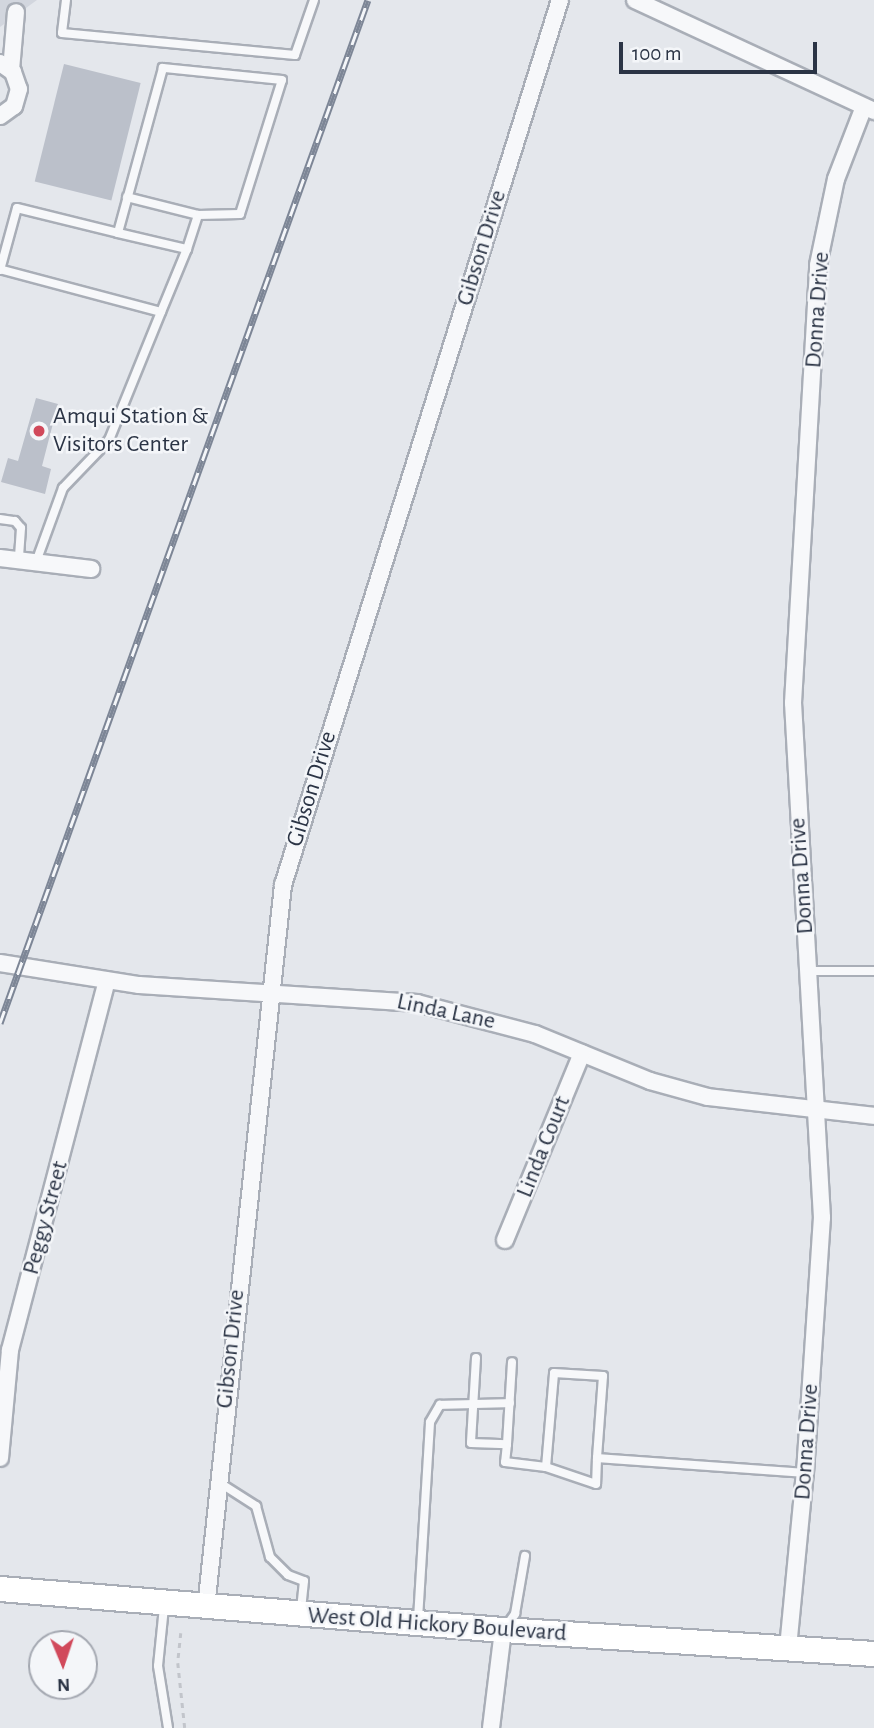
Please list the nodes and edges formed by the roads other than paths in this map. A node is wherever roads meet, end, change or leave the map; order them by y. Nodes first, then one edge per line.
1 (66, 0) edge
2 (314, 0) edge
3 (560, 0) edge
4 (635, 0) edge
5 (18, 6) edge
6 (0, 37) edge
7 (6, 67) edge
8 (868, 110) edge
9 (0, 116) edge
10 (127, 197) junction
11 (198, 215) junction
12 (118, 233) junction
13 (187, 249) junction
14 (1, 270) edge
15 (161, 312) junction
16 (0, 519) edge
17 (0, 558) edge
18 (19, 560) junction
19 (36, 562) junction
20 (91, 569) dead end
21 (3, 963) edge
22 (809, 971) junction
23 (874, 971) edge
24 (107, 981) junction
25 (268, 991) junction
26 (582, 1054) junction
27 (818, 1111) junction
28 (874, 1116) edge
29 (505, 1240) dead end
30 (476, 1358) dead end
31 (512, 1362) dead end
32 (474, 1401) junction
33 (510, 1404) junction
34 (507, 1444) junction
35 (0, 1458) edge
36 (597, 1458) junction
37 (546, 1467) junction
38 (805, 1473) junction
39 (218, 1482) junction
40 (525, 1556) dead end
41 (0, 1589) edge
42 (164, 1604) junction
43 (206, 1608) junction
44 (301, 1615) junction
45 (418, 1624) junction
46 (503, 1630) junction
47 (788, 1648) junction
48 (874, 1654) edge
49 (168, 1728) edge
50 (491, 1728) edge

1 - 2 lane
3 - 25 street, Gibson Drive
4 - 8 street
5 - 6 street
5 - 7 street
7 - 9 street
8 - 22 street, Donna Drive
10 - 11 lane
10 - 11 lane
10 - 12 lane
11 - 13 lane
12 - 13 lane
12 - 14 lane
13 - 15 lane
14 - 15 lane
15 - 19 lane
16 - 18 lane
17 - 18 street
18 - 19 street
19 - 20 street
21 - 24 street, Linda Lane
22 - 23 lane
22 - 27 street, Donna Drive
24 - 25 street, Linda Lane
24 - 35 street, Peggy Street
25 - 26 street, Linda Lane
25 - 39 street, Gibson Drive
26 - 27 street, Linda Lane
26 - 29 street, Linda Court
27 - 28 street, Linda Lane
27 - 38 street, Donna Drive
30 - 32 lane
31 - 33 lane
32 - 33 lane
32 - 34 lane
32 - 45 lane
33 - 34 lane
34 - 37 lane
36 - 37 lane
36 - 37 lane
36 - 38 lane
38 - 47 street, Donna Drive
39 - 43 street, Gibson Drive
39 - 44 lane
40 - 46 lane
41 - 42 main road, West Old Hickory Boulevard
42 - 43 main road, West Old Hickory Boulevard
42 - 49 lane
43 - 44 main road, West Old Hickory Boulevard
44 - 45 main road, West Old Hickory Boulevard
45 - 46 main road, West Old Hickory Boulevard
46 - 47 main road, West Old Hickory Boulevard
46 - 50 street
47 - 48 main road, West Old Hickory Boulevard

